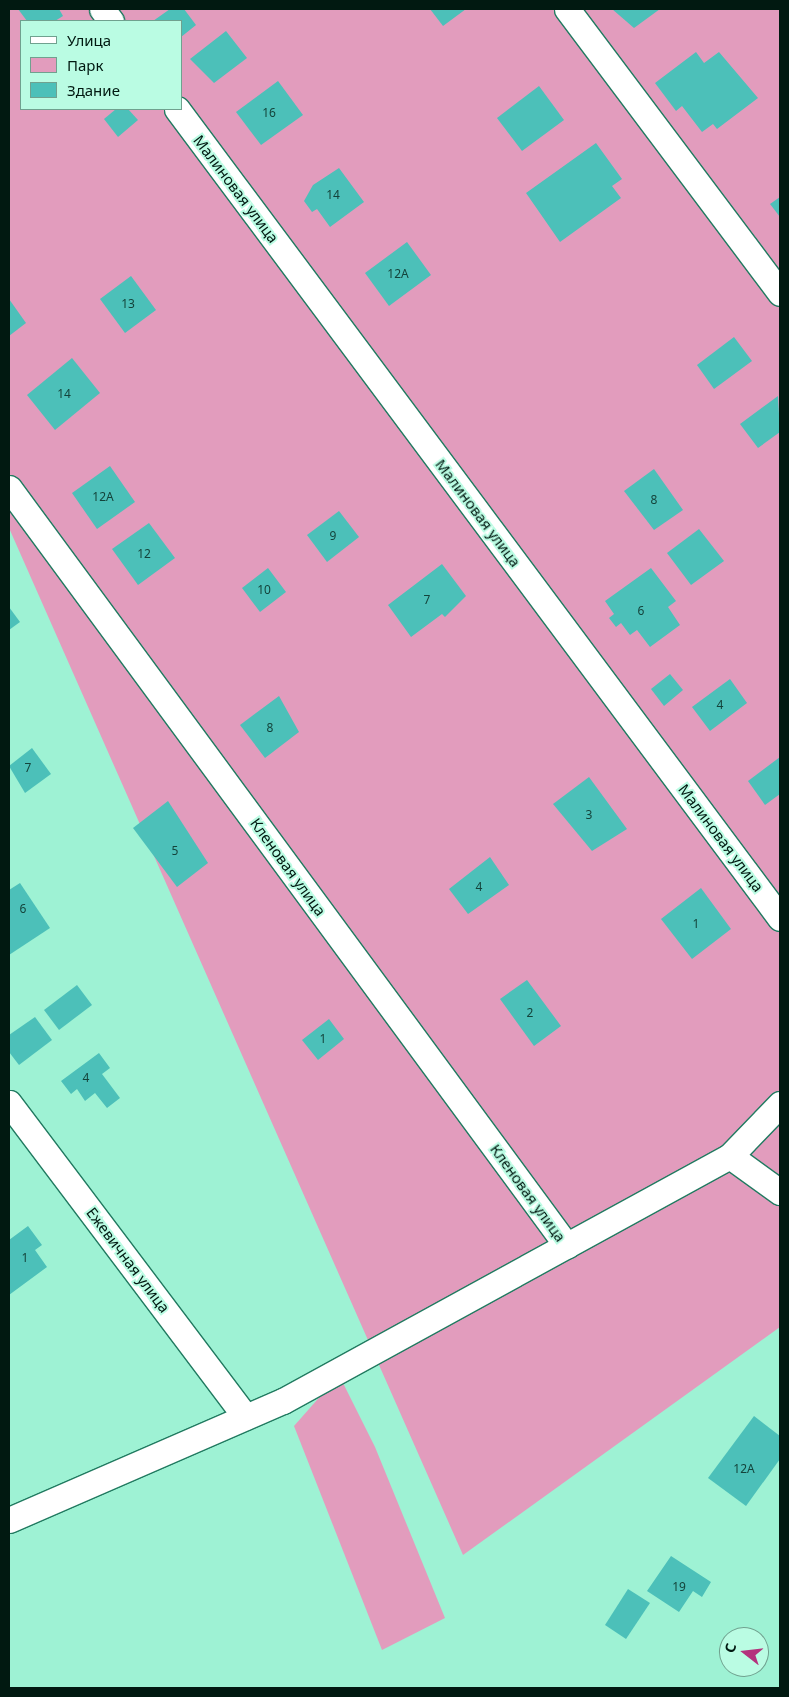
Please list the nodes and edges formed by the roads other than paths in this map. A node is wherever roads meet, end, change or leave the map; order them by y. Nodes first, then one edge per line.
1 (102, 9) edge
2 (567, 9) edge
3 (110, 20) edge
4 (178, 110) edge
5 (780, 293) edge
6 (9, 488) edge
7 (780, 918) edge
8 (9, 1104) edge
9 (780, 1104) edge
10 (730, 1156) junction
11 (780, 1192) edge
12 (567, 1246) junction
13 (246, 1417) junction
14 (9, 1520) edge

1 - 3 street
2 - 5 street
4 - 7 street, Малиновая улица
6 - 12 street, Кленовая улица
8 - 13 street, Ежевичная улица
9 - 10 street
10 - 11 street
10 - 12 street
12 - 13 street
13 - 14 street

